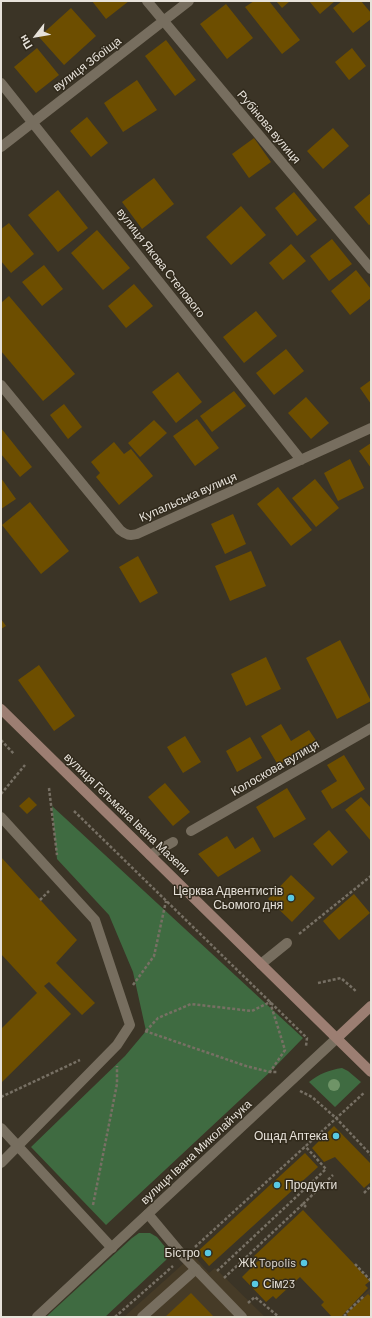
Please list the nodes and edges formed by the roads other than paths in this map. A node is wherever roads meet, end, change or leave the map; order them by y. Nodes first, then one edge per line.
1 (148, 1) edge
2 (189, 1) edge
3 (164, 21) junction
4 (1, 83) edge
5 (33, 122) junction
6 (1, 147) edge
7 (371, 269) edge
8 (1, 385) edge
9 (371, 428) edge
10 (300, 460) junction
11 (1, 709) edge
12 (371, 728) edge
13 (1, 817) edge
14 (191, 831) dead end
15 (173, 842) dead end
16 (150, 855) junction
17 (287, 943) dead end
18 (261, 964) junction
19 (371, 1006) edge
20 (337, 1038) junction
21 (371, 1072) edge
22 (1, 1128) edge
23 (18, 1146) junction
24 (1, 1163) edge
25 (148, 1214) junction
26 (112, 1248) junction
27 (196, 1268) junction
28 (240, 1315) edge
29 (37, 1317) edge
30 (142, 1317) edge

1 - 3 street, Рубінова вулиця
2 - 3 street, вулиця Збоїща
3 - 5 street, вулиця Збоїща
3 - 7 street, Рубінова вулиця
4 - 5 street, вулиця Якова Степового
5 - 6 street, вулиця Збоїща
5 - 10 street, вулиця Якова Степового
8 - 10 street, Купальська вулиця
9 - 10 street, Купальська вулиця
11 - 16 main road, вулиця Гетьмана Івана Мазепи
12 - 14 street, Колоскова вулиця
13 - 23 street
15 - 16 street
16 - 18 main road, вулиця Гетьмана Івана Мазепи
17 - 18 street
18 - 20 main road, вулиця Гетьмана Івана Мазепи
19 - 20 main road, вулиця Івана Миколайчука
20 - 21 main road, вулиця Гетьмана Івана Мазепи
20 - 25 street, вулиця Івана Миколайчука
22 - 23 street
23 - 24 street
23 - 26 street
25 - 26 street, вулиця Івана Миколайчука
25 - 27 street
26 - 29 street, вулиця Івана Миколайчука
27 - 28 street
27 - 30 street

